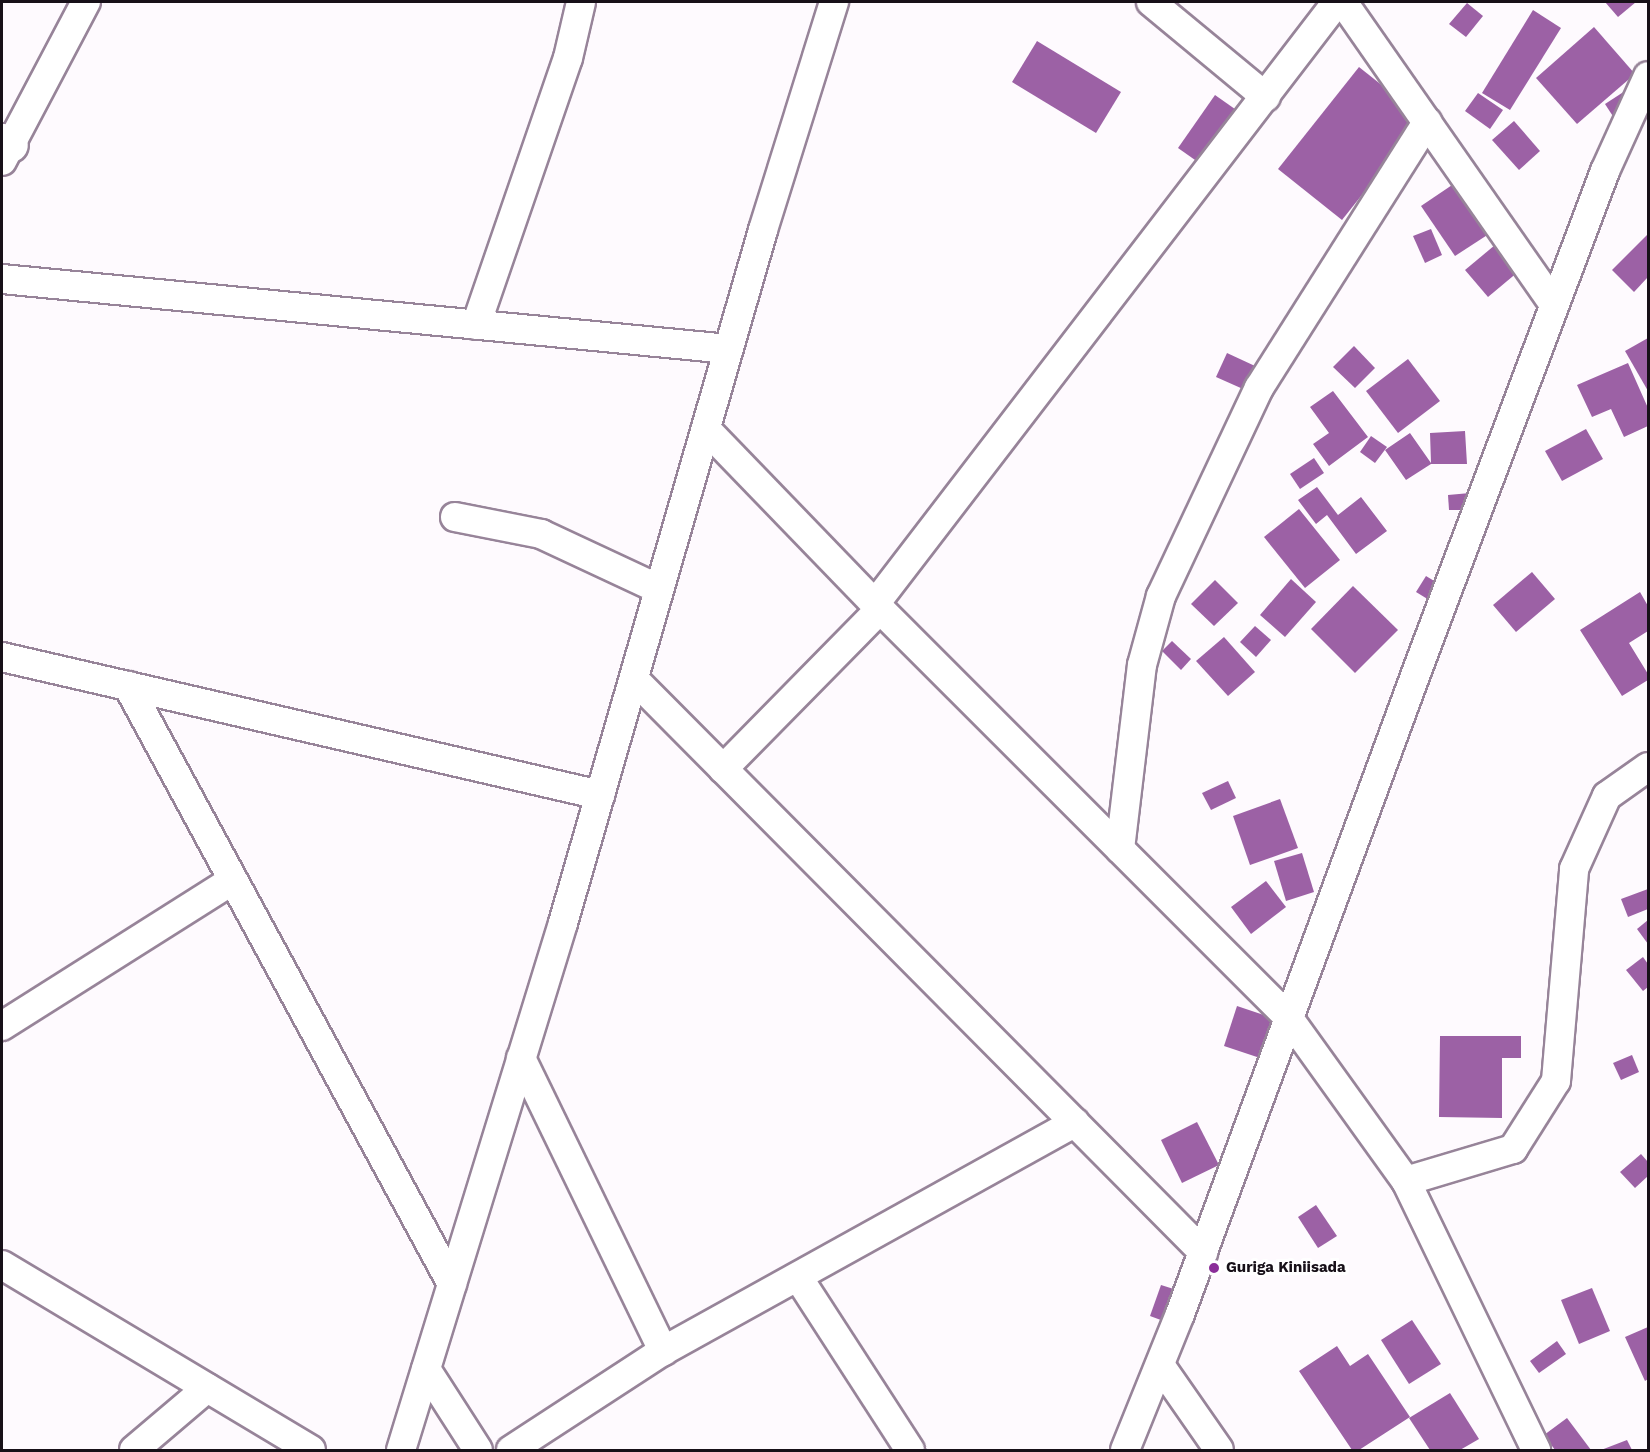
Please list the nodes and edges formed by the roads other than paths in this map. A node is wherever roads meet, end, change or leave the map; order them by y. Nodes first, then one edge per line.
1 (86, 2) edge
2 (581, 2) edge
3 (834, 2) edge
4 (1151, 2) edge
5 (1336, 2) edge
6 (1343, 2) edge
7 (1648, 76) edge
8 (1266, 97) junction
9 (1426, 122) junction
10 (4, 148) edge
11 (2, 279) edge
12 (1554, 305) junction
13 (476, 325) junction
14 (729, 350) junction
15 (706, 429) junction
16 (455, 517) dead end
17 (659, 589) junction
18 (878, 606) junction
19 (2, 657) edge
20 (634, 679) junction
21 (128, 686) junction
22 (1648, 767) edge
23 (723, 769) junction
24 (600, 795) junction
25 (1120, 849) junction
26 (233, 880) junction
27 (1288, 1017) junction
28 (2, 1026) edge
29 (521, 1058) junction
30 (1075, 1123) junction
31 (1406, 1181) junction
32 (1203, 1252) junction
33 (2, 1265) edge
34 (798, 1277) junction
35 (452, 1284) junction
36 (663, 1351) junction
37 (1160, 1365) junction
38 (426, 1369) junction
39 (207, 1388) junction
40 (134, 1450) edge
41 (311, 1450) edge
42 (401, 1450) edge
43 (478, 1450) edge
44 (511, 1450) edge
45 (910, 1450) edge
46 (1125, 1450) edge
47 (1219, 1450) edge
48 (1536, 1450) edge

1 - 10 street
2 - 13 street
3 - 14 street
4 - 8 street
5 - 8 street
6 - 9 street
7 - 12 street
8 - 18 street
9 - 12 street
9 - 25 street
11 - 13 street
12 - 27 street
13 - 14 street
14 - 15 street
15 - 17 street
15 - 18 street
16 - 17 street
17 - 20 street
18 - 23 street
18 - 25 street
19 - 21 street
20 - 23 street
20 - 24 street
21 - 24 street
21 - 26 street
22 - 31 street
23 - 30 street
24 - 29 street
25 - 27 street
26 - 28 street
26 - 35 street
27 - 31 street
27 - 32 street
29 - 35 street
29 - 36 street
30 - 32 street
30 - 34 street
31 - 48 street
32 - 37 street
33 - 39 street
34 - 36 street
34 - 45 street
35 - 38 street
36 - 44 street
37 - 46 street
37 - 47 street
38 - 42 street
38 - 43 street
39 - 40 street
39 - 41 street

